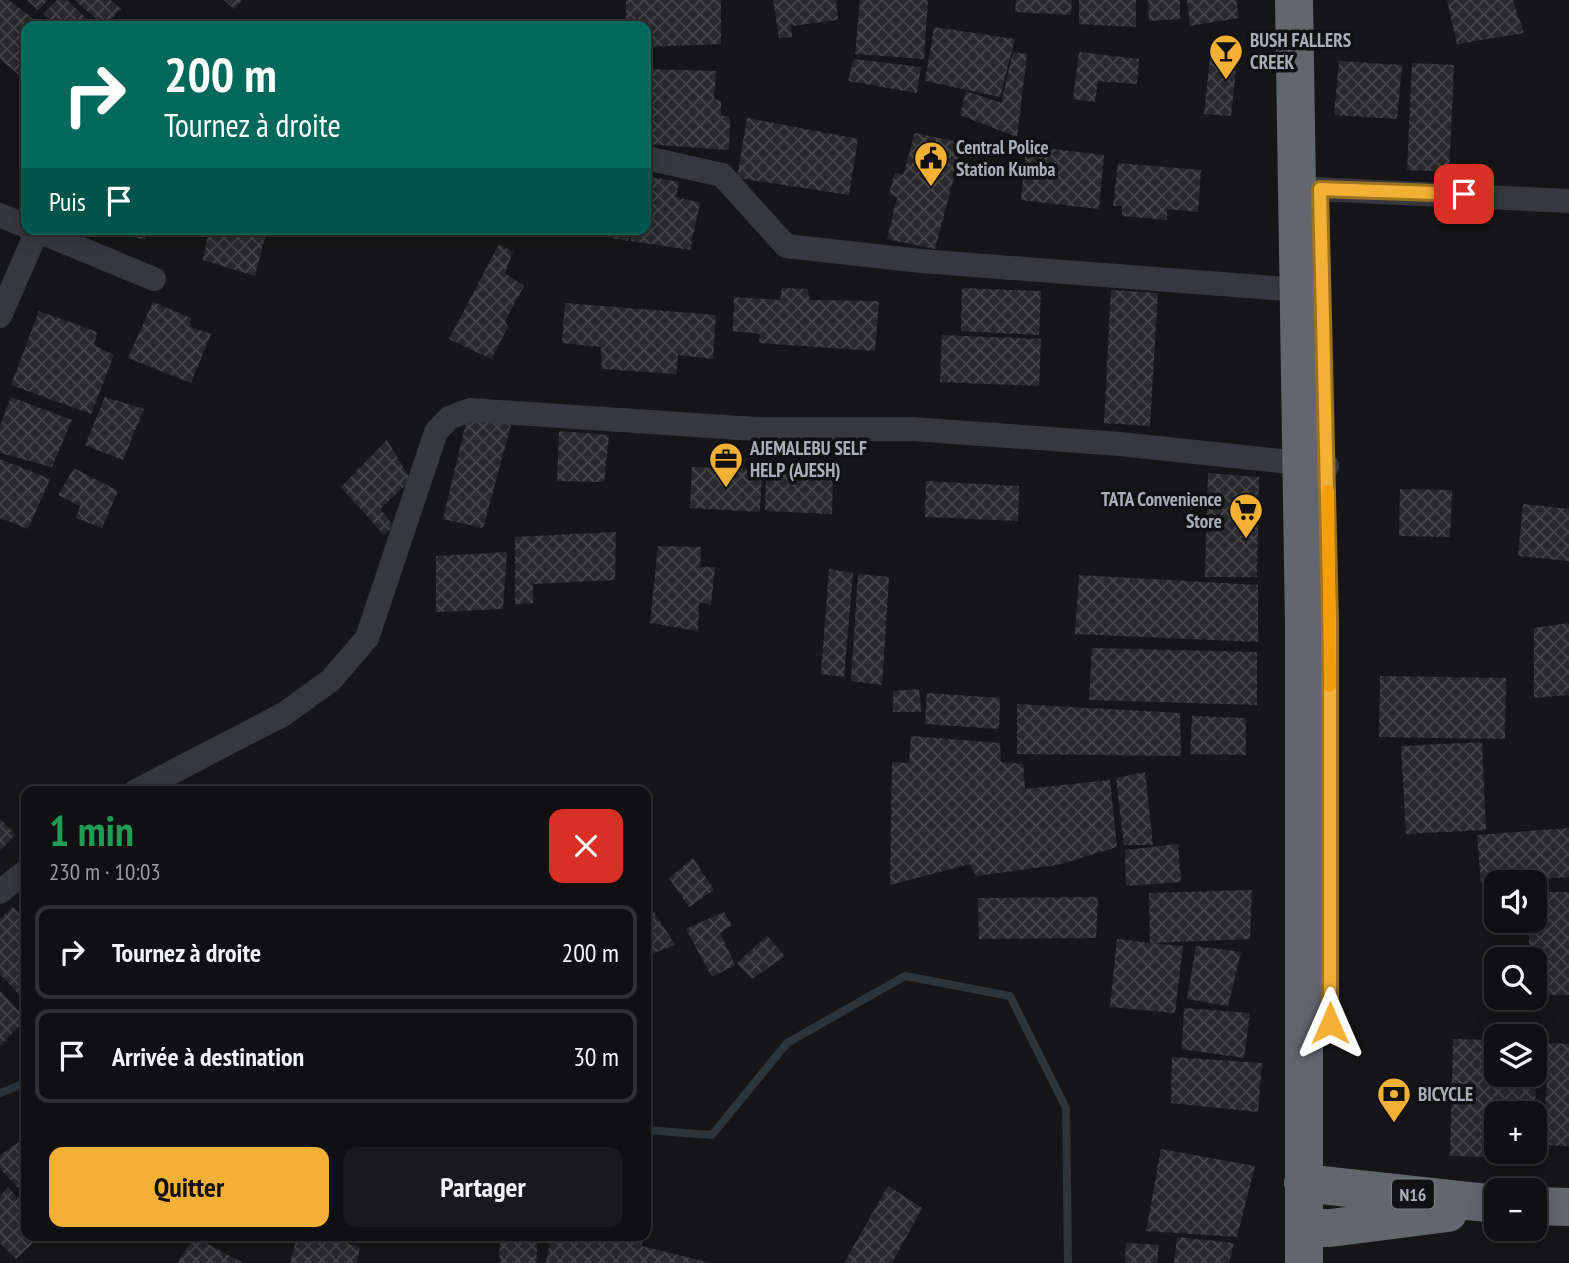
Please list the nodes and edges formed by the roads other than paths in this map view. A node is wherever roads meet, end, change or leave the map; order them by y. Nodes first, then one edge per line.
1 (1294, 0) edge
2 (1318, 0) edge
3 (651, 159) edge
4 (1308, 188) junction
5 (1569, 201) edge
6 (0, 215) edge
7 (21, 224) edge
8 (30, 235) edge
9 (47, 235) edge
10 (154, 279) dead end
11 (1300, 290) junction
12 (0, 316) edge
13 (1315, 465) junction
14 (146, 786) edge
15 (21, 875) edge
16 (0, 892) edge
17 (1316, 1183) junction
18 (1484, 1204) edge
19 (1547, 1206) edge
20 (1569, 1207) edge
21 (1484, 1209) edge
22 (1317, 1245) edge

1 - 4 highway
2 - 4 highway
3 - 11 street
4 - 5 street
4 - 11 highway
4 - 13 highway
6 - 7 street
8 - 12 street
9 - 10 street
11 - 13 highway
13 - 14 street
13 - 17 highway
15 - 16 street
17 - 18 highway, N16
17 - 22 highway
19 - 20 highway
21 - 22 highway, N16

